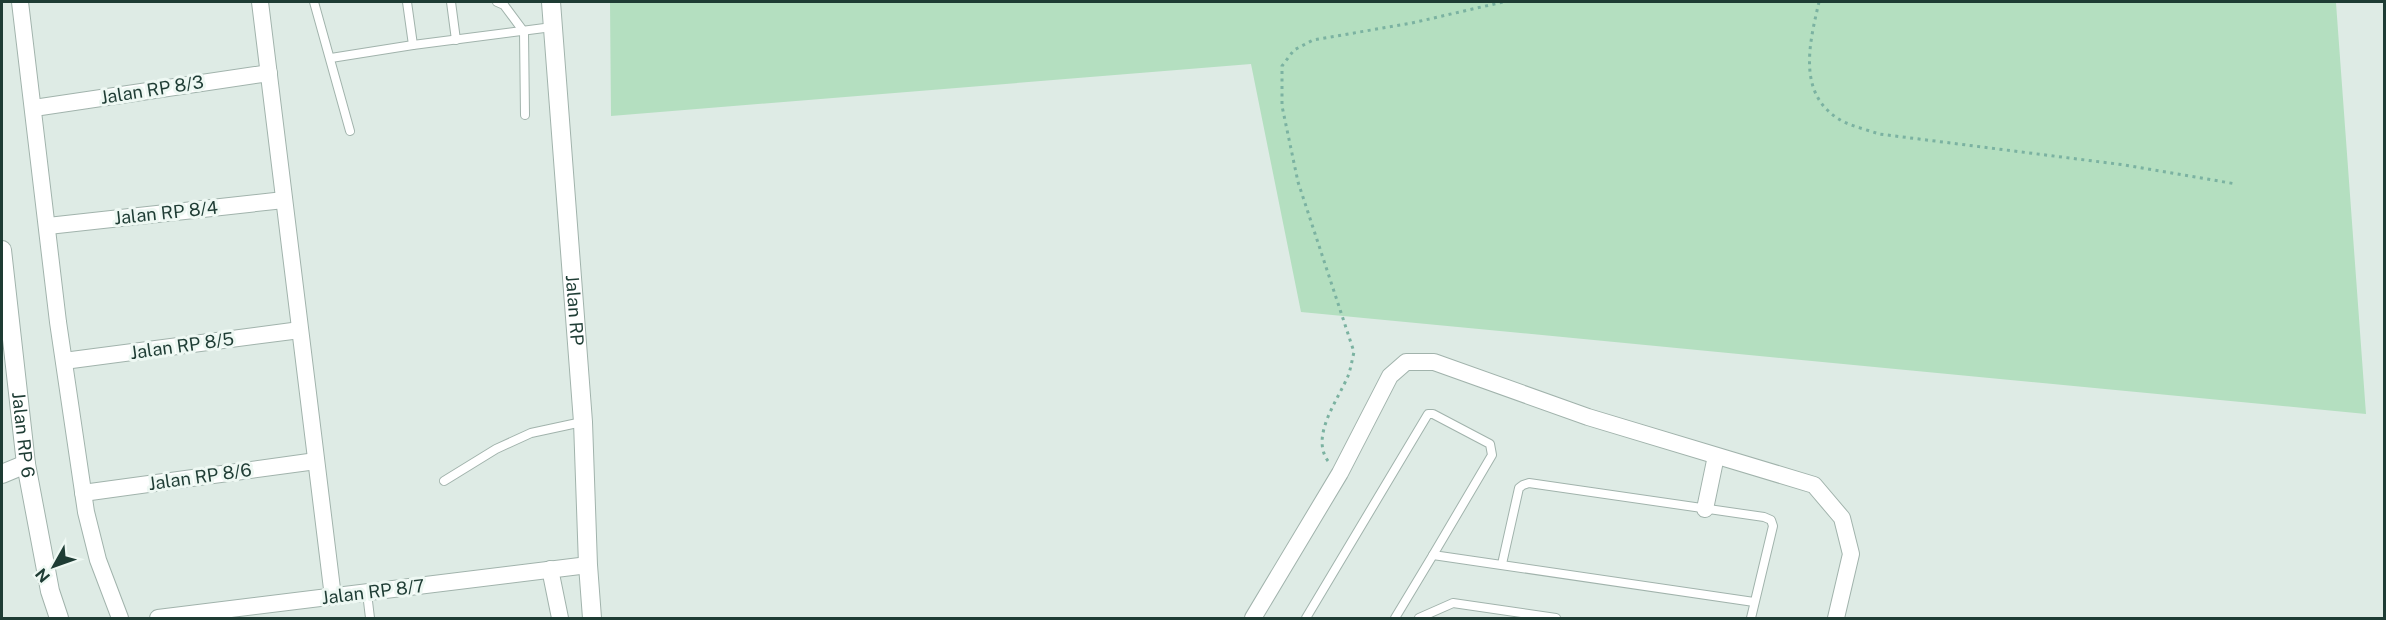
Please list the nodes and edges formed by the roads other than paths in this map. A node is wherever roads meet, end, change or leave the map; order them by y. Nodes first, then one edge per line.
1 (20, 2) edge
2 (260, 2) edge
3 (314, 2) edge
4 (407, 2) edge
5 (451, 2) edge
6 (497, 2) edge
7 (551, 2) edge
8 (552, 27) junction
9 (524, 32) junction
10 (456, 40) junction
11 (413, 45) junction
12 (331, 58) junction
13 (269, 73) junction
14 (34, 108) junction
15 (525, 115) dead end
16 (350, 131) dead end
17 (284, 200) junction
18 (48, 226) junction
19 (2, 250) edge
20 (300, 330) junction
21 (64, 361) junction
22 (583, 422) junction
23 (1716, 456) junction
24 (316, 461) junction
25 (27, 464) junction
26 (2, 474) edge
27 (444, 481) dead end
28 (83, 493) junction
29 (1705, 509) junction
30 (1433, 555) junction
31 (1502, 564) junction
32 (588, 565) junction
33 (550, 569) junction
34 (367, 593) junction
35 (333, 597) junction
36 (1754, 602) junction
37 (59, 618) edge
38 (120, 618) edge
39 (158, 618) edge
40 (370, 618) edge
41 (560, 618) edge
42 (592, 618) edge
43 (1253, 618) edge
44 (1306, 618) edge
45 (1395, 618) edge
46 (1419, 618) edge
47 (1556, 618) edge
48 (1751, 618) edge
49 (1836, 618) edge

1 - 14 street
2 - 13 street
3 - 12 lane
4 - 11 lane
5 - 10 lane
6 - 9 lane
7 - 8 street, Jalan RP
8 - 9 lane
8 - 22 street, Jalan RP
9 - 10 lane
9 - 15 lane
10 - 11 lane
11 - 12 lane
12 - 16 lane
13 - 14 street, Jalan RP 8/3
13 - 17 street
14 - 18 street
17 - 18 street, Jalan RP 8/4
17 - 20 street
18 - 21 street
19 - 25 street, Jalan RP 6
20 - 21 street, Jalan RP 8/5
20 - 24 street
21 - 28 street
22 - 27 lane
22 - 32 street, Jalan RP
23 - 29 street
23 - 43 street
23 - 49 street
24 - 28 street, Jalan RP 8/6
24 - 35 street
25 - 26 street
25 - 37 street, Jalan RP 6
28 - 38 street
29 - 31 lane
29 - 36 lane
30 - 31 lane
30 - 44 lane
30 - 45 lane
31 - 36 lane
32 - 33 street, Jalan RP 8/7
32 - 42 street, Jalan RP
33 - 34 street, Jalan RP 8/7
33 - 41 street
34 - 35 street, Jalan RP 8/7
34 - 40 lane
35 - 39 street, Jalan RP 8/7
36 - 48 lane
46 - 47 lane

